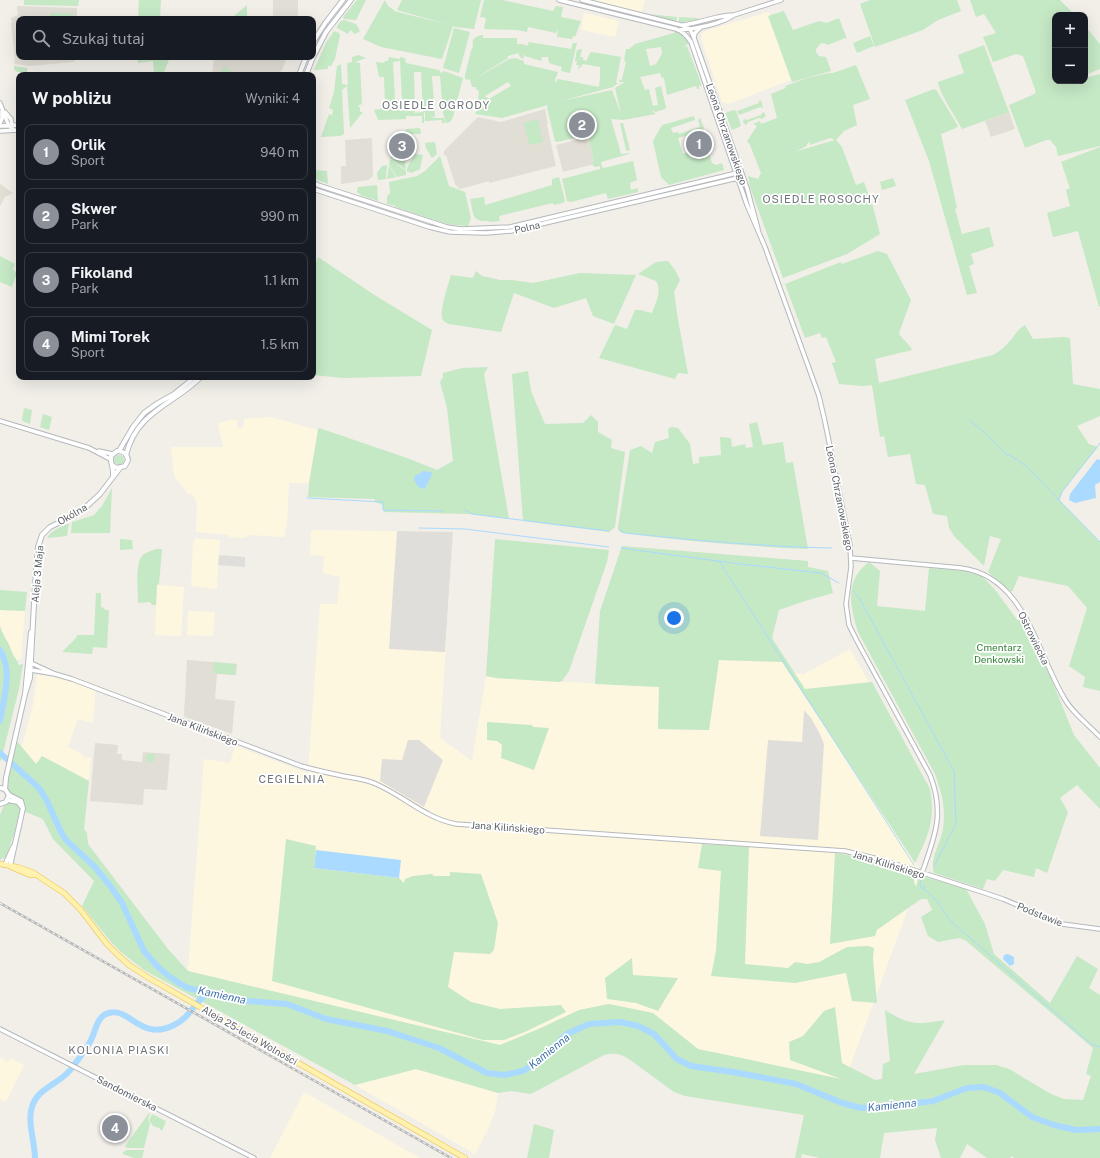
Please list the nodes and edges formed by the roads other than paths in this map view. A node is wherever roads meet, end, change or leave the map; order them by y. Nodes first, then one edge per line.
1 (343, 0) edge
2 (351, 0) edge
3 (559, 0) edge
4 (584, 0) edge
5 (781, 0) edge
6 (584, 6) junction
7 (610, 7) junction
8 (624, 10) junction
9 (608, 12) junction
10 (641, 15) junction
11 (734, 15) junction
12 (622, 16) junction
13 (639, 19) junction
14 (694, 24) junction
15 (681, 25) junction
16 (702, 26) junction
17 (690, 29) junction
18 (680, 30) junction
19 (316, 37) edge
20 (688, 37) junction
21 (694, 38) junction
22 (316, 51) edge
23 (305, 60) edge
24 (312, 60) edge
25 (300, 72) edge
26 (307, 72) edge
27 (1, 105) edge
28 (718, 113) junction
29 (0, 123) edge
30 (0, 126) edge
31 (16, 126) edge
32 (11, 127) junction
33 (16, 129) edge
34 (0, 131) edge
35 (724, 134) junction
36 (732, 164) junction
37 (741, 172) junction
38 (736, 173) junction
39 (728, 175) junction
40 (742, 177) junction
41 (737, 178) junction
42 (316, 184) edge
43 (316, 190) edge
44 (758, 230) junction
45 (191, 380) edge
46 (198, 380) edge
47 (0, 421) edge
48 (98, 451) junction
49 (119, 451) junction
50 (112, 454) junction
51 (126, 455) junction
52 (110, 459) junction
53 (112, 465) junction
54 (120, 468) junction
55 (113, 476) junction
56 (44, 531) joint
57 (851, 558) junction
58 (30, 667) junction
59 (55, 674) junction
60 (1100, 737) edge
61 (2, 789) edge
62 (9, 795) junction
63 (8, 800) junction
64 (1, 804) edge
65 (0, 809) edge
66 (23, 811) junction
67 (5, 865) edge
68 (922, 873) junction
69 (982, 892) joint
70 (1100, 929) edge
71 (0, 1029) edge
72 (254, 1158) edge
73 (465, 1158) edge

1 - 19 main road
2 - 22 main road
3 - 6 street
4 - 6 street
4 - 7 street
5 - 11 street
6 - 9 street
7 - 8 street
7 - 9 street
8 - 10 street
8 - 12 street
9 - 12 street
10 - 13 street
10 - 15 street
11 - 14 street
11 - 16 street
12 - 13 street
13 - 18 street
14 - 15 street
14 - 17 street
15 - 17 street
16 - 17 street
16 - 21 street
17 - 18 street
17 - 20 street
17 - 21 street, Leona Chrzanowskiego
18 - 20 street
20 - 28 street, Leona Chrzanowskiego
21 - 28 street, Leona Chrzanowskiego
23 - 25 main road
24 - 26 main road
27 - 29 street
27 - 32 street
28 - 35 street, Leona Chrzanowskiego
30 - 32 street
31 - 32 street
32 - 33 street
32 - 34 street
35 - 36 street, Leona Chrzanowskiego
35 - 37 street, Leona Chrzanowskiego
36 - 38 street, Leona Chrzanowskiego
36 - 39 street
37 - 38 street, Polna
37 - 40 street, Leona Chrzanowskiego
38 - 39 street, Polna
38 - 41 street, Leona Chrzanowskiego
39 - 42 street, Polna
40 - 41 street, Polna
40 - 44 street, Leona Chrzanowskiego
41 - 43 street, Polna
41 - 44 street, Leona Chrzanowskiego
44 - 57 street, Leona Chrzanowskiego
45 - 49 main road
46 - 51 main road
47 - 48 street
48 - 50 street
48 - 52 street
49 - 50 main road
49 - 51 main road
50 - 52 main road
51 - 54 main road
52 - 53 main road
53 - 54 main road
53 - 55 main road
54 - 55 main road, Okólna
55 - 56 main road, Okólna
56 - 58 main road, Aleja 3 Maja
57 - 60 street, Ostrowiecka
57 - 68 street, Leona Chrzanowskiego
58 - 59 street, Jana Kilińskiego
58 - 59 street, Jana Kilińskiego
58 - 61 main road, Aleja 3 Maja
59 - 68 street, Jana Kilińskiego
61 - 62 main road
62 - 63 main road
62 - 66 main road
63 - 64 main road
63 - 66 main road
64 - 65 main road
66 - 67 main road, Aleja 25-lecia Wolności
67 - 73 main road, Aleja 25-lecia Wolności
68 - 69 street, Jana Kilińskiego
69 - 70 street, Podstawie
71 - 72 street, Sandomierska

